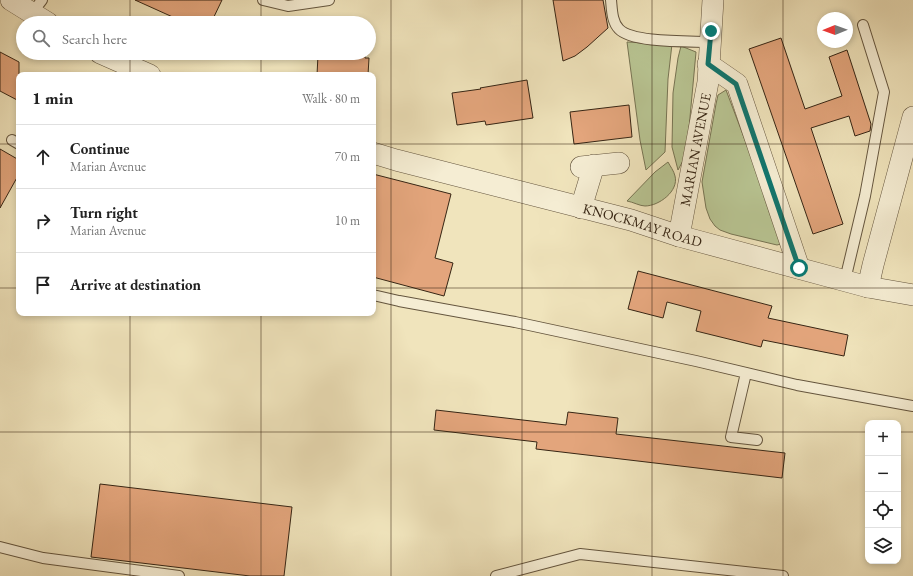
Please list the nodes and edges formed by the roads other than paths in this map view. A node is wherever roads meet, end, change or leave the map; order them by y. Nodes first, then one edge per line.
1 (11, 0) edge
2 (263, 0) edge
3 (329, 0) edge
4 (611, 0) edge
5 (713, 0) edge
6 (41, 12) edge
7 (862, 25) dead end
8 (710, 42) junction
9 (116, 60) edge
10 (708, 64) junction
11 (143, 72) edge
12 (913, 117) edge
13 (376, 154) edge
14 (619, 163) dead end
15 (580, 208) junction
16 (679, 236) junction
17 (799, 268) junction
18 (845, 280) junction
19 (868, 287) junction
20 (913, 295) edge
21 (376, 296) edge
22 (746, 373) junction
23 (913, 406) edge
24 (757, 440) dead end
25 (0, 547) edge
26 (138, 573) edge
27 (179, 576) edge
28 (496, 576) edge
29 (783, 576) edge

1 - 6 street
2 - 3 lane
4 - 8 lane
5 - 8 street, MARIAN AVENUE
7 - 18 lane
8 - 10 street, MARIAN AVENUE
9 - 11 street
10 - 16 street, MARIAN AVENUE
10 - 17 street
12 - 19 street
13 - 15 street, KNOCKMAY ROAD
14 - 15 street
15 - 16 street, KNOCKMAY ROAD
16 - 17 street, KNOCKMAY ROAD
17 - 18 street, KNOCKMAY ROAD
18 - 19 street, KNOCKMAY ROAD
19 - 20 street, KNOCKMAY ROAD
21 - 22 lane
22 - 23 lane
22 - 24 lane
25 - 26 lane
26 - 27 lane
28 - 29 lane

